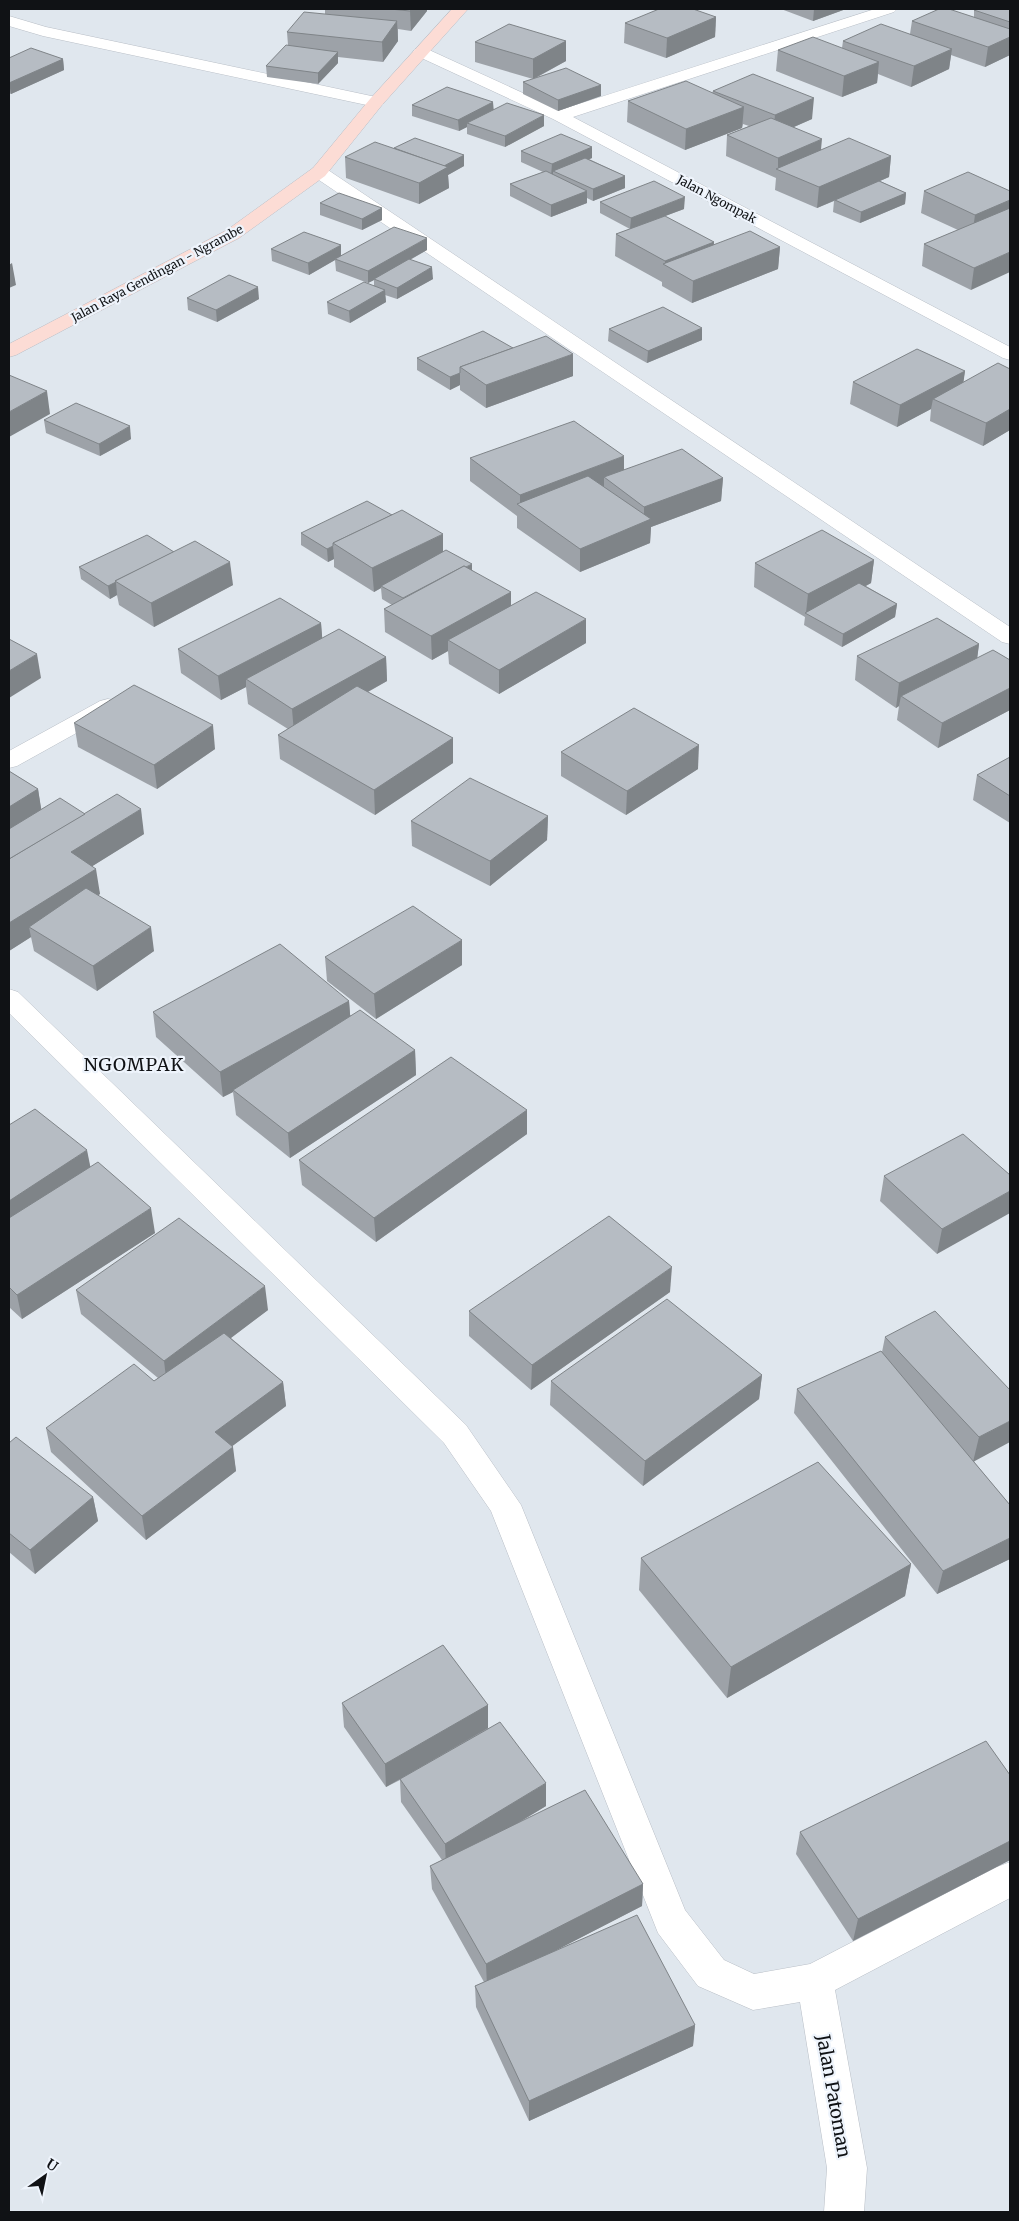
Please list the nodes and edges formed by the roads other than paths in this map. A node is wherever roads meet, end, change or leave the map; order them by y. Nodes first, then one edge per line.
1 (460, 9) edge
2 (889, 9) edge
3 (9, 21) edge
4 (421, 52) junction
5 (376, 102) junction
6 (559, 116) junction
7 (319, 172) junction
8 (9, 351) edge
9 (1010, 354) edge
10 (1010, 637) edge
11 (127, 696) edge
12 (9, 760) edge
13 (9, 998) edge
14 (1010, 1879) edge
15 (814, 1981) junction
16 (844, 2212) edge

1 - 4 main road, Jalan Raya Gendingan - Ngrambe
2 - 6 street
3 - 5 street
4 - 5 main road, Jalan Raya Gendingan - Ngrambe
4 - 6 street, Jalan Ngompak
5 - 7 main road, Jalan Raya Gendingan - Ngrambe
6 - 9 street, Jalan Ngompak
7 - 8 main road, Jalan Raya Gendingan - Ngrambe
7 - 10 street
11 - 12 street
13 - 15 street
14 - 15 street
15 - 16 street, Jalan Patoman

